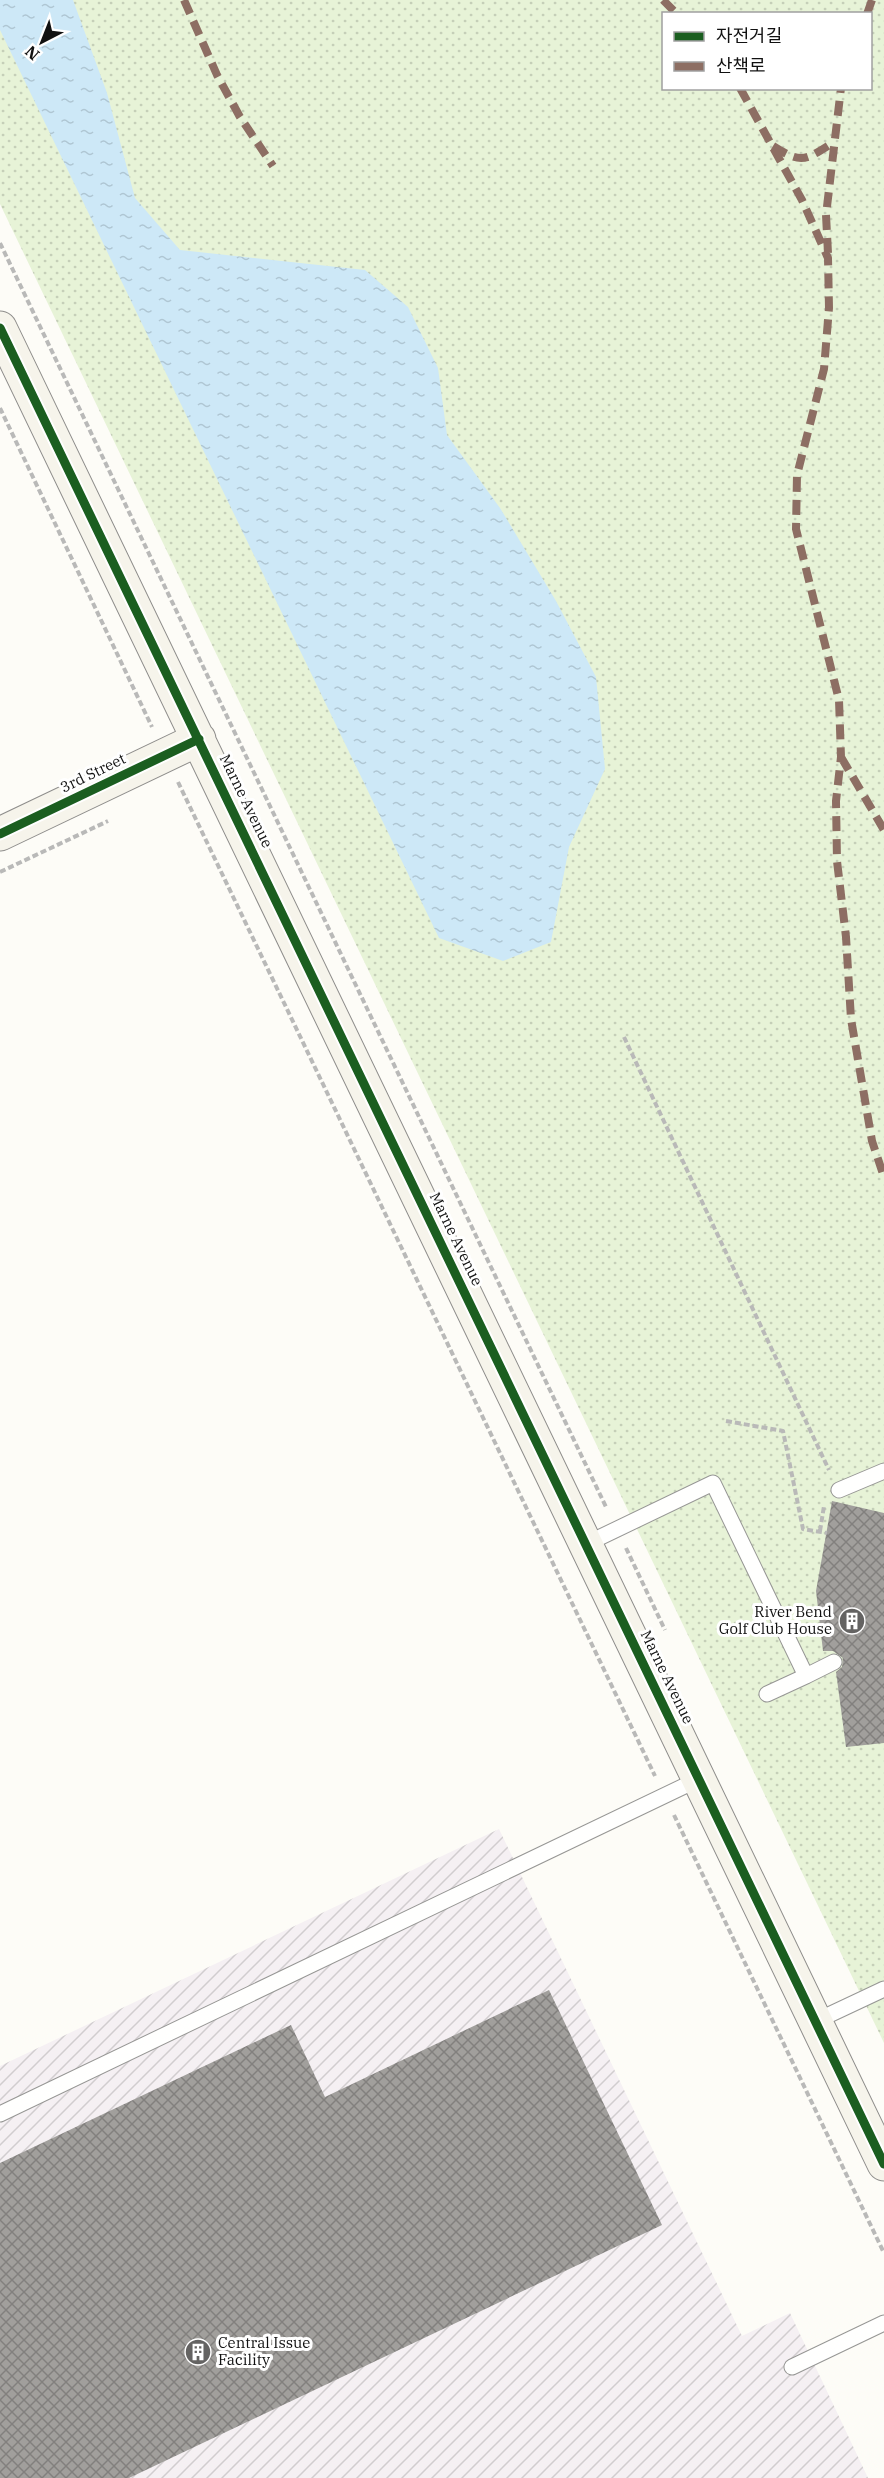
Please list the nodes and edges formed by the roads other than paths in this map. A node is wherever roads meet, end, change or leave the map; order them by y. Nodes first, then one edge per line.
1 (0, 328) edge
2 (199, 739) junction
3 (0, 834) edge
4 (884, 1471) edge
5 (839, 1490) road end
6 (586, 1544) junction
7 (834, 1662) dead end
8 (806, 1676) junction
9 (767, 1694) dead end
10 (699, 1779) junction
11 (884, 1989) edge
12 (816, 2021) junction
13 (0, 2114) edge
14 (884, 2164) edge
15 (884, 2323) edge
16 (792, 2367) dead end

1 - 2 street, Marne Avenue
2 - 3 street, 3rd Street
2 - 6 street, Marne Avenue
4 - 5 lane
6 - 8 lane
6 - 10 street, Marne Avenue
7 - 8 lane
8 - 9 lane
10 - 12 street, Marne Avenue
10 - 13 lane
11 - 12 lane
12 - 14 street, Marne Avenue
15 - 16 lane

